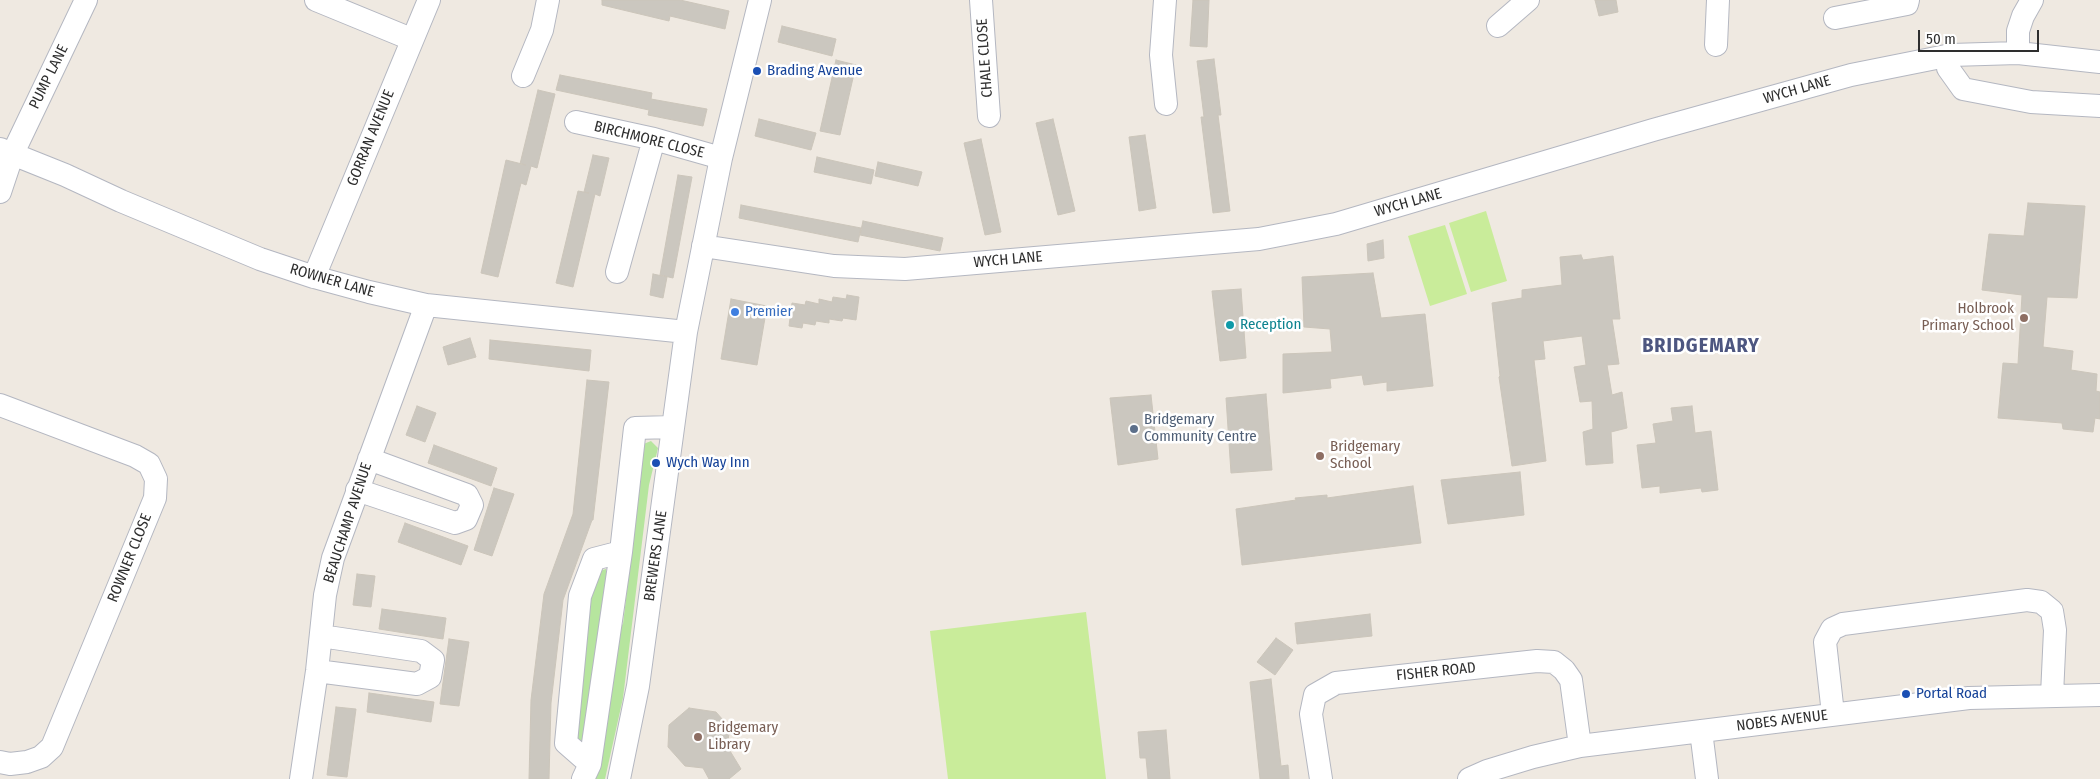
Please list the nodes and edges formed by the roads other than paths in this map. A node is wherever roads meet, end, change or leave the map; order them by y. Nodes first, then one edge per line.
1 (86, 0) edge
2 (316, 0) edge
3 (428, 0) edge
4 (548, 0) edge
5 (760, 0) edge
6 (981, 0) edge
7 (1165, 0) edge
8 (1528, 0) edge
9 (1718, 0) edge
10 (1908, 0) edge
11 (2032, 0) edge
12 (1835, 18) dead end
13 (1498, 26) dead end
14 (412, 39) junction
15 (1716, 45) dead end
16 (2018, 52) junction
17 (1951, 55) junction
18 (2100, 62) edge
19 (523, 76) dead end
20 (1166, 104) dead end
21 (2100, 106) edge
22 (990, 116) dead end
23 (576, 122) dead end
24 (654, 139) junction
25 (6, 151) edge
26 (721, 158) junction
27 (0, 192) edge
28 (703, 246) junction
29 (617, 272) dead end
30 (314, 277) junction
31 (426, 305) junction
32 (686, 332) junction
33 (0, 405) edge
34 (673, 427) junction
35 (369, 459) junction
36 (357, 490) junction
37 (621, 552) junction
38 (321, 636) junction
39 (317, 671) junction
40 (2052, 695) junction
41 (2100, 695) edge
42 (1833, 714) junction
43 (1701, 731) junction
44 (1580, 746) junction
45 (0, 762) edge
46 (586, 772) edge
47 (301, 779) edge
48 (620, 779) edge
49 (1321, 779) edge
50 (1469, 779) edge
51 (1707, 779) edge

1 - 25 street, PUMP LANE
2 - 14 street
3 - 14 street, GORRAN AVENUE
4 - 19 street
5 - 26 street
6 - 22 street, CHALE CLOSE
7 - 20 street
8 - 13 street
9 - 15 street
10 - 12 street
11 - 16 street
14 - 30 street, GORRAN AVENUE
16 - 17 street, WYCH LANE
16 - 18 street, WYCH LANE
17 - 21 street
17 - 28 street, WYCH LANE
23 - 24 street, BIRCHMORE CLOSE
24 - 26 street, BIRCHMORE CLOSE
24 - 29 street
25 - 27 street
25 - 30 street, ROWNER LANE
26 - 28 street
28 - 32 street
30 - 31 street, ROWNER LANE
31 - 32 street, ROWNER LANE
31 - 35 street, BEAUCHAMP AVENUE
32 - 34 street, BREWERS LANE
33 - 45 street, ROWNER CLOSE
34 - 37 street
34 - 48 street, BREWERS LANE
35 - 36 street, BEAUCHAMP AVENUE
35 - 36 street
36 - 38 street, BEAUCHAMP AVENUE
37 - 46 street
37 - 46 street
38 - 39 street, BEAUCHAMP AVENUE
38 - 39 street
39 - 47 street, BEAUCHAMP AVENUE
40 - 41 street, NOBES AVENUE
40 - 42 street, NOBES AVENUE
40 - 42 street
42 - 43 street, NOBES AVENUE
43 - 44 street, NOBES AVENUE
43 - 51 street
44 - 49 street, FISHER ROAD
44 - 50 street, NOBES AVENUE

